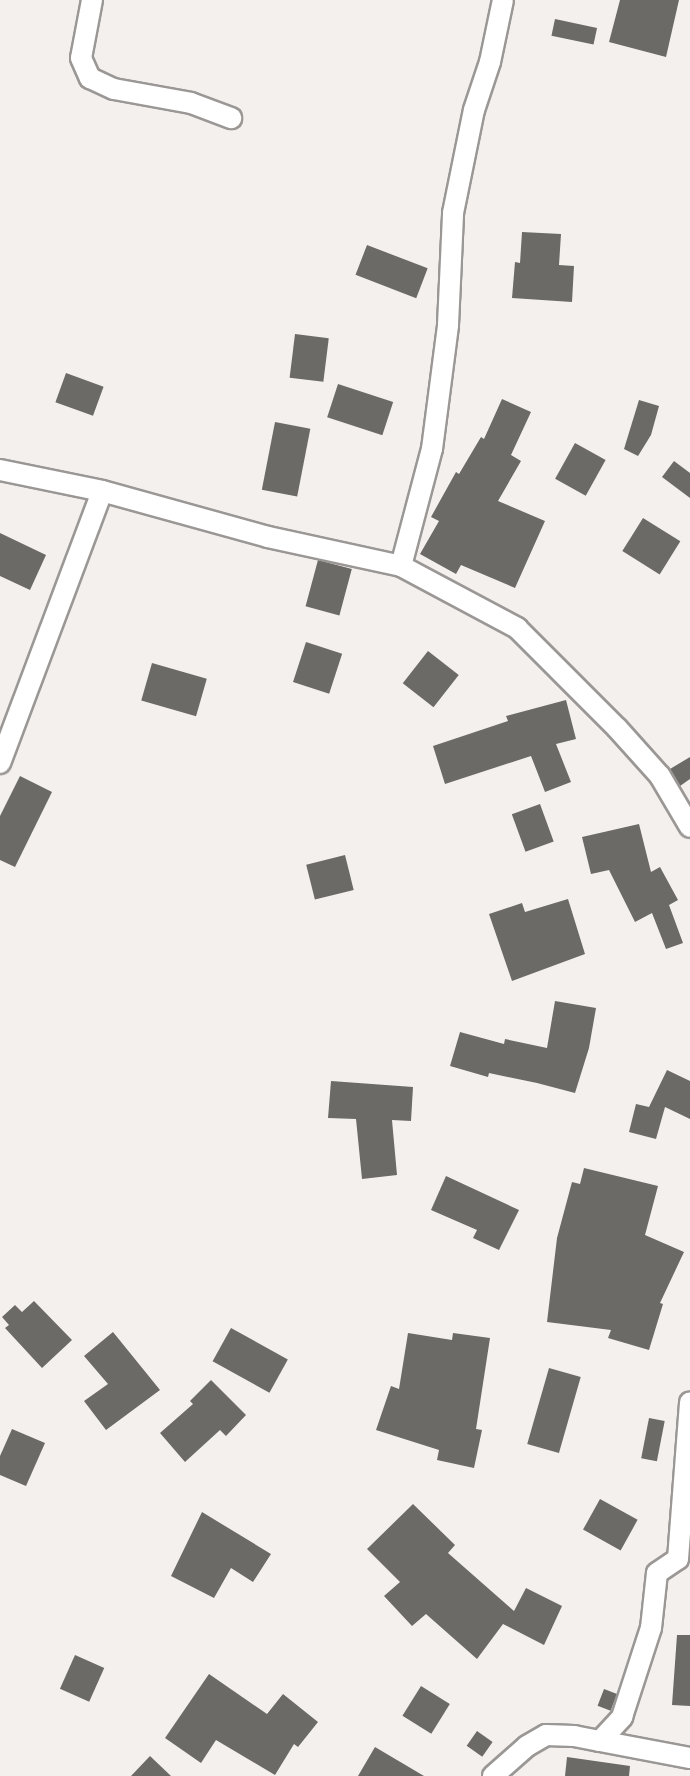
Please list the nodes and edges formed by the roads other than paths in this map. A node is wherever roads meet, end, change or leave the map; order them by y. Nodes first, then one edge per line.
1 (92, 0) edge
2 (504, 0) edge
3 (231, 118) dead end
4 (0, 470) edge
5 (102, 491) junction
6 (401, 566) junction
7 (0, 763) edge
8 (690, 827) edge
9 (690, 1402) edge
10 (690, 1571) edge
11 (657, 1573) junction
12 (600, 1741) junction
13 (690, 1758) edge
14 (493, 1776) edge

1 - 3 street
2 - 6 street
4 - 5 street
5 - 6 street
5 - 7 street
6 - 8 street
9 - 11 street
10 - 11 street
11 - 12 street
12 - 13 street
12 - 14 street

